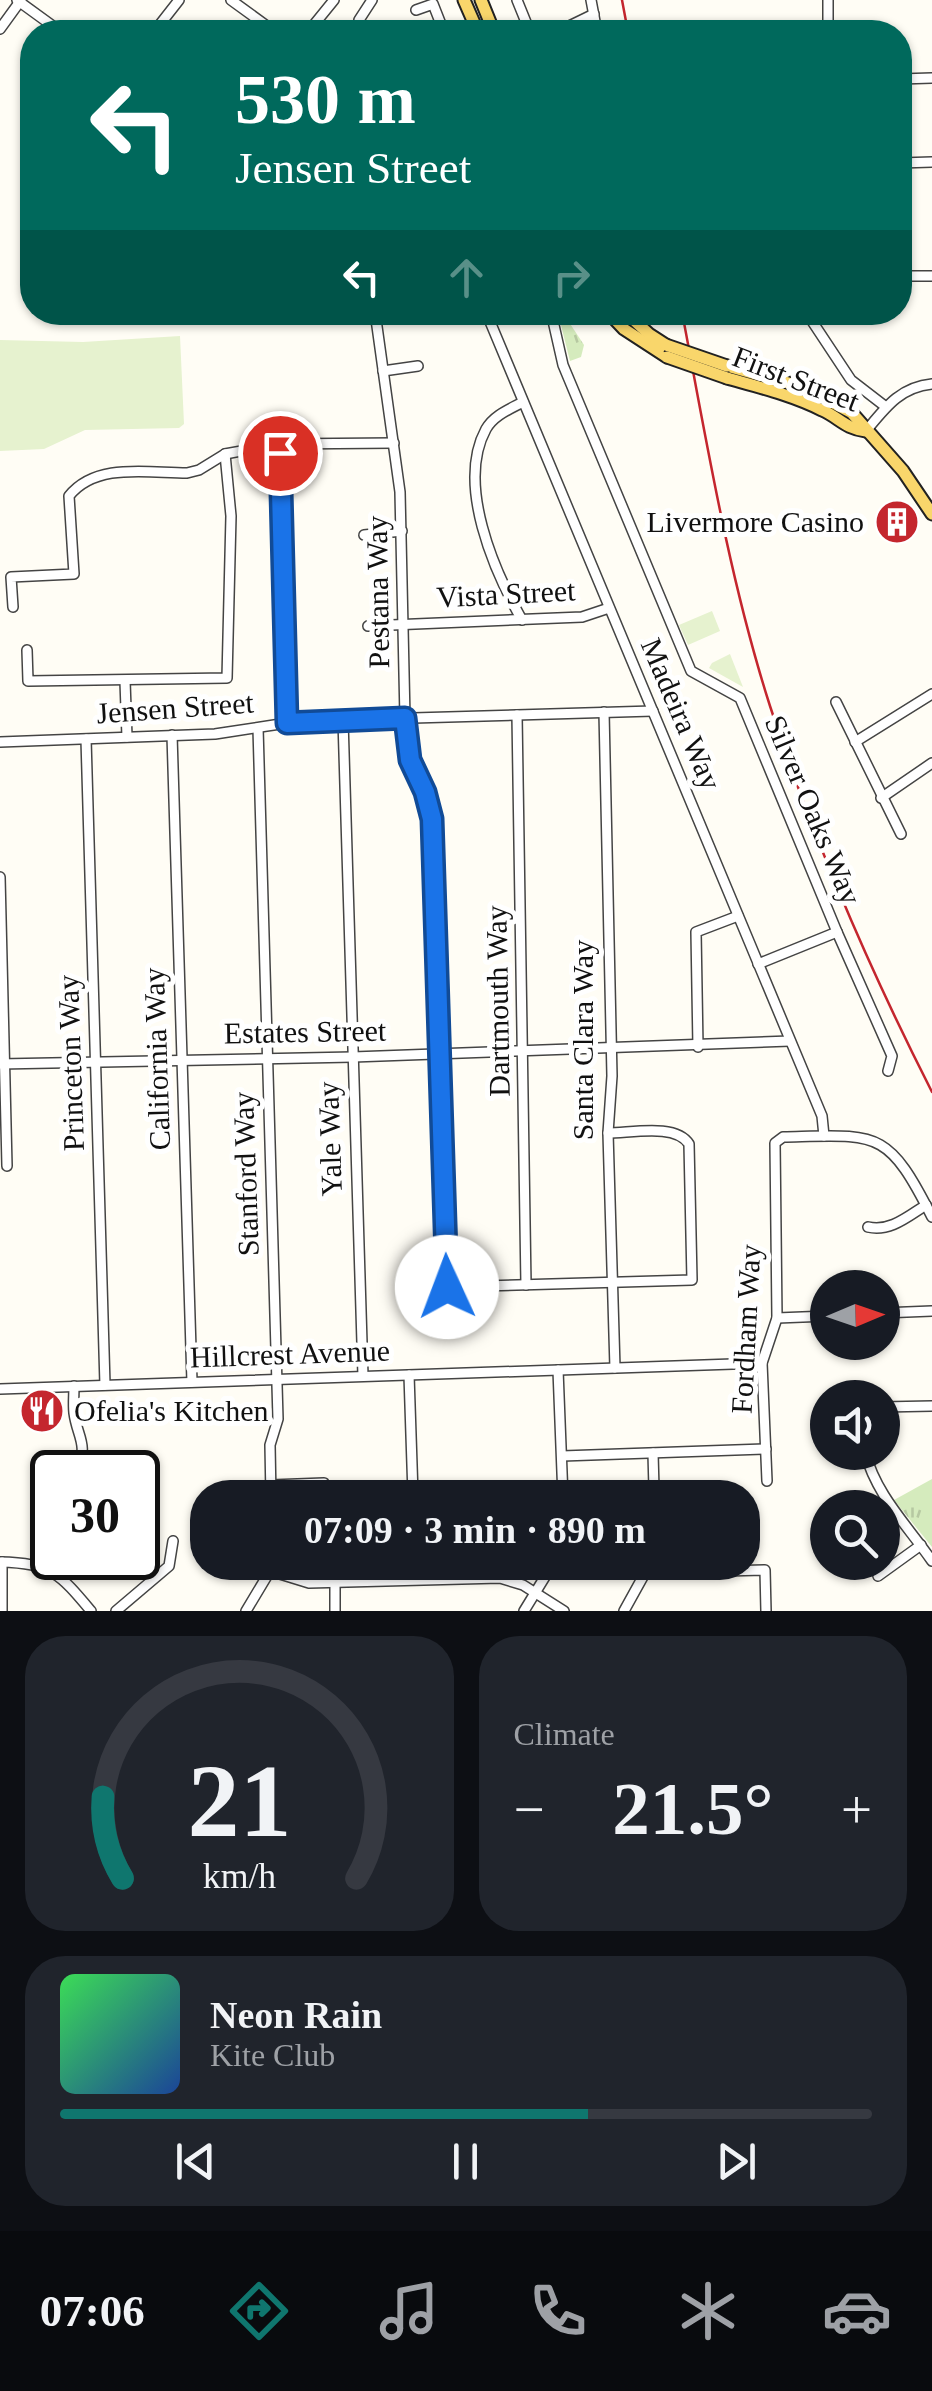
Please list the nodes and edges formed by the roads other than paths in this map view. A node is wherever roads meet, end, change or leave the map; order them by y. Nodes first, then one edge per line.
1 (232, 0) edge
2 (334, 0) edge
3 (591, 0) edge
4 (19, 1) edge
5 (437, 2) edge
6 (416, 10) dead end
7 (594, 14) junction
8 (45, 20) edge
9 (259, 20) edge
10 (318, 20) edge
11 (582, 20) edge
12 (595, 20) edge
13 (0, 29) edge
14 (377, 325) edge
15 (491, 325) edge
16 (554, 325) edge
17 (620, 325) edge
18 (639, 325) edge
19 (815, 325) edge
20 (667, 351) junction
21 (418, 366) dead end
22 (383, 371) junction
23 (932, 384) edge
24 (523, 402) junction
25 (886, 406) junction
26 (866, 431) junction
27 (394, 442) junction
28 (280, 444) junction
29 (225, 454) junction
30 (932, 514) edge
31 (402, 531) junction
32 (364, 535) dead end
33 (13, 607) dead end
34 (609, 608) junction
35 (522, 620) junction
36 (404, 624) junction
37 (368, 626) dead end
38 (27, 650) dead end
39 (126, 681) junction
40 (932, 694) edge
41 (836, 702) dead end
42 (653, 711) junction
43 (604, 712) junction
44 (516, 715) junction
45 (405, 718) junction
46 (343, 720) junction
47 (287, 723) junction
48 (258, 728) junction
49 (172, 735) junction
50 (128, 737) junction
51 (86, 739) junction
52 (0, 742) edge
53 (855, 742) junction
54 (932, 763) edge
55 (881, 798) junction
56 (901, 834) dead end
57 (0, 877) edge
58 (738, 916) junction
59 (836, 932) junction
60 (758, 964) junction
61 (790, 1041) junction
62 (698, 1046) junction
63 (610, 1050) junction
64 (524, 1052) junction
65 (439, 1054) junction
66 (353, 1058) junction
67 (183, 1059) junction
68 (268, 1059) junction
69 (96, 1061) junction
70 (2, 1064) edge
71 (888, 1071) dead end
72 (608, 1133) junction
73 (824, 1136) junction
74 (7, 1166) dead end
75 (926, 1205) junction
76 (932, 1217) edge
77 (868, 1227) dead end
78 (612, 1282) junction
79 (526, 1285) junction
80 (932, 1311) edge
81 (900, 1312) edge
82 (810, 1317) edge
83 (777, 1318) junction
84 (762, 1363) junction
85 (615, 1368) junction
86 (558, 1370) junction
87 (409, 1375) junction
88 (362, 1376) junction
89 (277, 1380) junction
90 (192, 1382) junction
91 (105, 1385) junction
92 (74, 1386) junction
93 (0, 1389) edge
94 (932, 1406) edge
95 (900, 1407) edge
96 (82, 1450) edge
97 (766, 1450) junction
98 (653, 1452) junction
99 (562, 1456) junction
100 (872, 1470) edge
101 (271, 1480) edge
102 (413, 1480) edge
103 (563, 1480) edge
104 (654, 1480) edge
105 (767, 1481) dead end
106 (173, 1541) dead end
107 (921, 1545) junction
108 (900, 1560) edge
109 (932, 1561) edge
110 (1, 1562) edge
111 (30, 1564) edge
112 (63, 1580) edge
113 (264, 1580) edge
114 (299, 1580) edge
115 (543, 1580) edge
116 (335, 1583) junction
117 (535, 1593) junction
118 (2, 1611) edge
119 (91, 1611) edge
120 (116, 1611) edge
121 (246, 1611) edge
122 (335, 1611) edge
123 (524, 1611) edge
124 (564, 1611) edge
125 (624, 1611) edge
126 (766, 1611) edge

1 - 9 street
2 - 10 street
3 - 7 street
4 - 8 street
4 - 13 street
5 - 6 street
7 - 11 street
7 - 12 street
14 - 22 street, Pestana Way
15 - 24 street, Madeira Way
16 - 59 street, Silver Oaks Way
17 - 20 main road, First Street
18 - 20 main road, First Street
19 - 25 street
20 - 26 main road, First Street, bridge
21 - 22 street
22 - 27 street, Pestana Way
23 - 25 street
24 - 34 street, Madeira Way
24 - 35 street
25 - 26 street
26 - 30 main road, First Street
27 - 28 street
27 - 31 street, Pestana Way
28 - 29 street
28 - 47 street
29 - 33 street
29 - 39 street
31 - 32 street
31 - 36 street, Pestana Way
34 - 35 street, Vista Street
34 - 42 street, Madeira Way
35 - 36 street, Vista Street
36 - 37 street, Vista Street
36 - 45 street, Pestana Way
38 - 39 street
39 - 50 street
40 - 53 street
41 - 53 street
42 - 43 street, Jensen Street
42 - 58 street, Madeira Way
43 - 44 street, Jensen Street
43 - 63 street, Santa Clara Way
44 - 45 street, Jensen Street
44 - 64 street, Dartmouth Way
45 - 46 street, Jensen Street
45 - 65 street, Pestana Way
46 - 47 street, Jensen Street
46 - 66 street, Yale Way
47 - 48 street, Jensen Street
48 - 49 street, Jensen Street
48 - 68 street, Stanford Way
49 - 50 street, Jensen Street
49 - 67 street, California Way
50 - 51 street, Jensen Street
51 - 52 street, Jensen Street
51 - 69 street, Princeton Way
53 - 55 street
54 - 55 street
55 - 56 street
57 - 70 street
58 - 60 street, Madeira Way
58 - 62 street
59 - 60 street
59 - 71 street, Silver Oaks Way
60 - 61 street, Madeira Way
61 - 62 street, Estates Street
61 - 73 street, Madeira Way
62 - 63 street, Estates Street
63 - 64 street, Estates Street
63 - 72 street, Santa Clara Way
64 - 65 street, Estates Street
64 - 79 street, Dartmouth Way
65 - 66 street, Estates Street
65 - 79 street, Pestana Way
66 - 68 street, Estates Street
66 - 88 street, Yale Way
67 - 68 street, Estates Street
67 - 69 street, Estates Street
67 - 90 street, California Way
68 - 89 street, Stanford Way
69 - 70 street, Estates Street
69 - 91 street, Princeton Way
70 - 74 street
72 - 78 street, Santa Clara Way
72 - 78 street
73 - 75 street
73 - 83 street, Fordham Way
75 - 76 street
75 - 77 street
78 - 79 street
78 - 85 street, Santa Clara Way
80 - 81 street
82 - 83 street
83 - 84 street, Fordham Way
84 - 85 street, Hillcrest Avenue
84 - 97 street, Fordham Way
85 - 86 street, Hillcrest Avenue
86 - 87 street, Hillcrest Avenue
86 - 99 street
87 - 88 street, Hillcrest Avenue
87 - 102 street
88 - 89 street, Hillcrest Avenue
89 - 90 street, Hillcrest Avenue
89 - 101 street, Stanford Way
90 - 91 street, Hillcrest Avenue
91 - 92 street, Hillcrest Avenue
92 - 93 street, Hillcrest Avenue
92 - 96 street
94 - 95 street
97 - 98 street
97 - 105 street, Fordham Way
98 - 99 street
98 - 104 street
99 - 103 street
100 - 107 street
106 - 120 street
107 - 108 street
107 - 109 street
110 - 111 street
110 - 118 street
112 - 119 street
113 - 121 street
114 - 116 street
115 - 117 street
116 - 117 street
116 - 122 street
117 - 123 street
117 - 124 street
125 - 126 street

